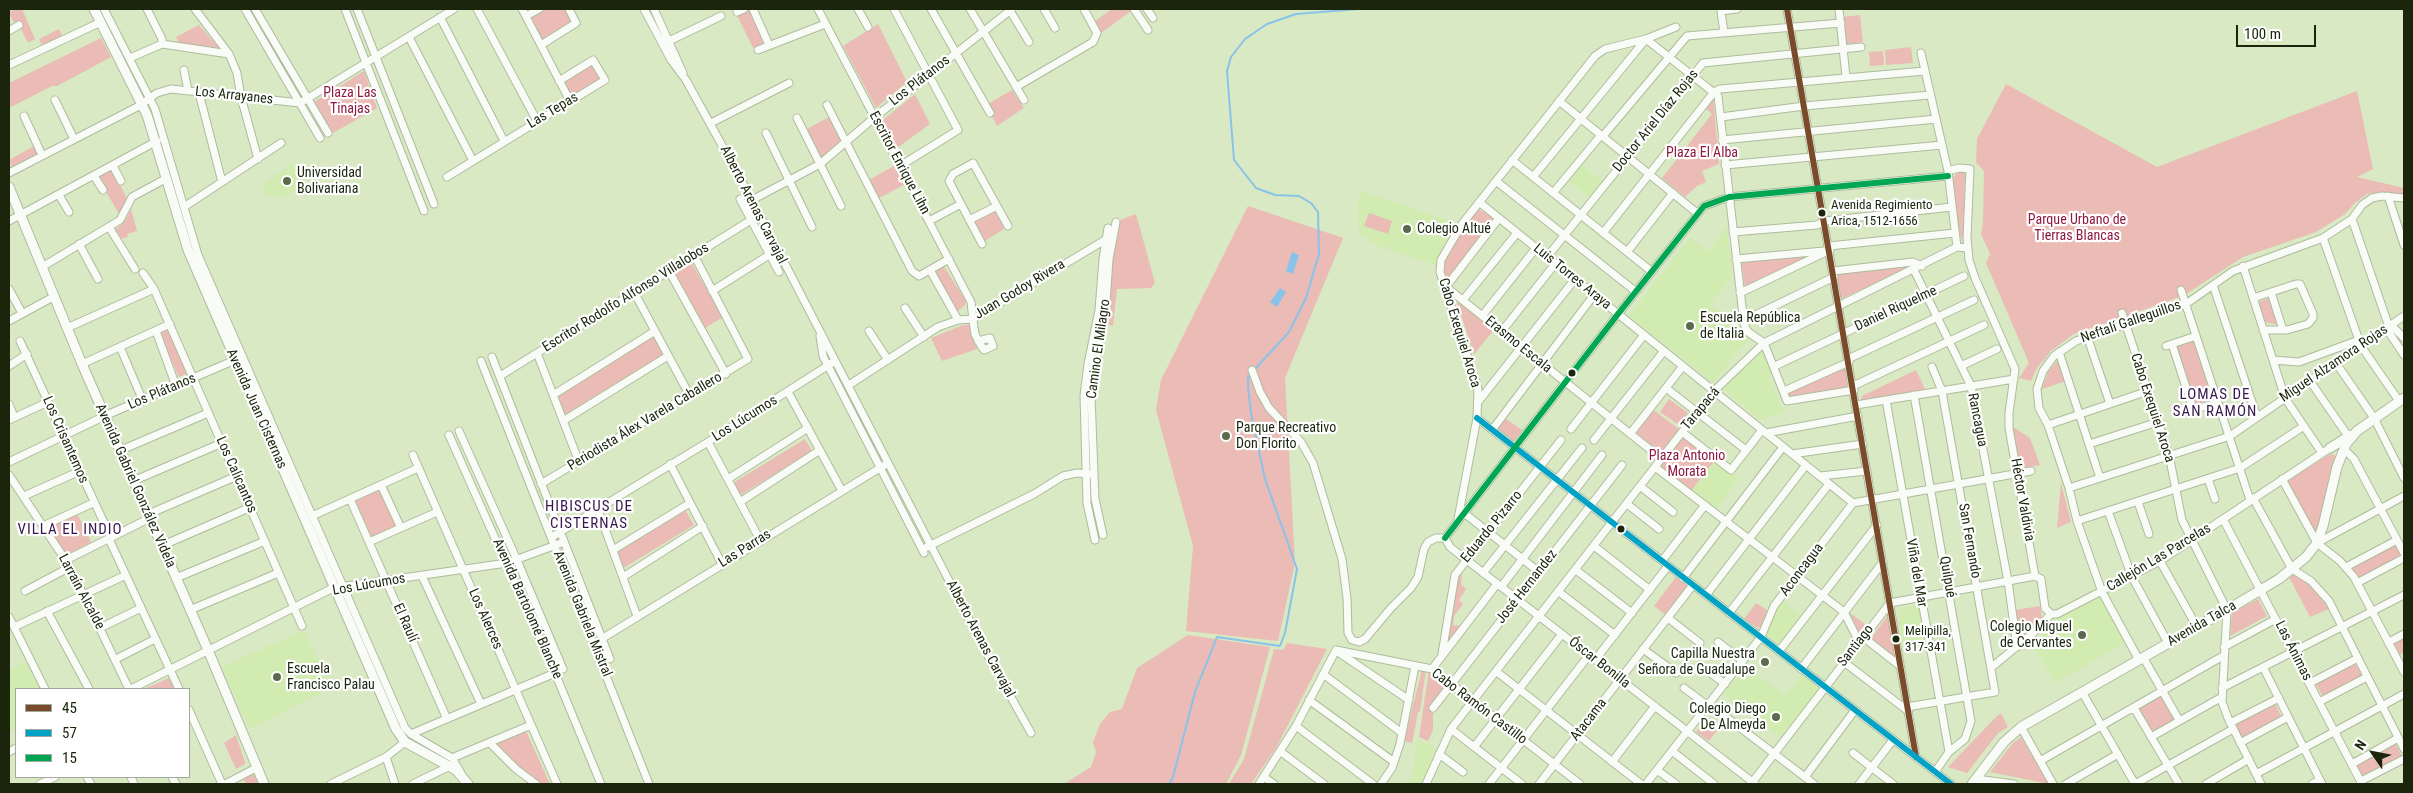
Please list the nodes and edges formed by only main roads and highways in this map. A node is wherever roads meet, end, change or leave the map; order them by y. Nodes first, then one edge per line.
1 (94, 9) edge
2 (9, 187) edge
3 (2402, 401) edge
4 (2351, 435) junction
5 (2343, 450) junction
6 (466, 780) edge
7 (1974, 782) edge
8 (264, 784) edge

1 - 6 main road, Avenida Juan Cisternas
2 - 8 main road, Avenida Gabriel González Videla
3 - 4 main road, Avenida Talca
4 - 5 main road, Avenida Talca
4 - 5 main road
5 - 7 main road, Avenida Talca

